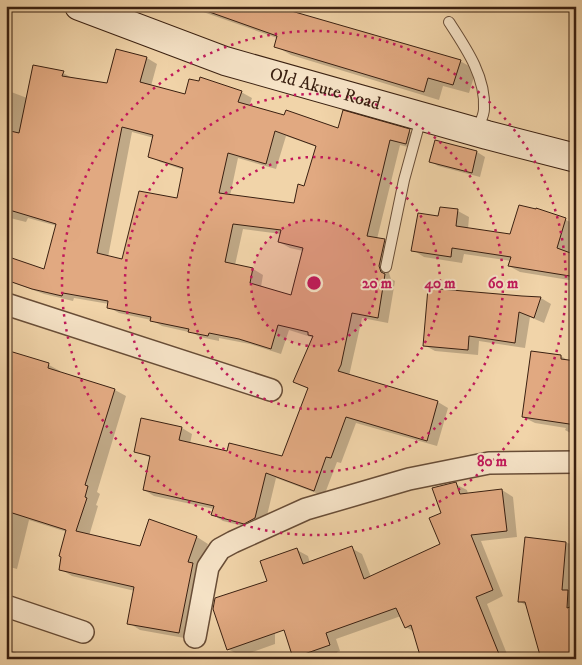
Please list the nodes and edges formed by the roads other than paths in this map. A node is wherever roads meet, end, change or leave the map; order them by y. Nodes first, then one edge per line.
1 (79, 6) edge
2 (449, 22) dead end
3 (421, 116) junction
4 (476, 132) junction
5 (576, 158) edge
6 (386, 268) dead end
7 (6, 304) edge
8 (271, 390) dead end
9 (576, 462) edge
10 (6, 606) edge
11 (83, 632) dead end
12 (195, 637) dead end

1 - 3 street, Old Akute Road
2 - 4 lane
3 - 4 street, Old Akute Road
3 - 6 lane
4 - 5 street, Old Akute Road
7 - 8 street
9 - 12 street
10 - 11 street

